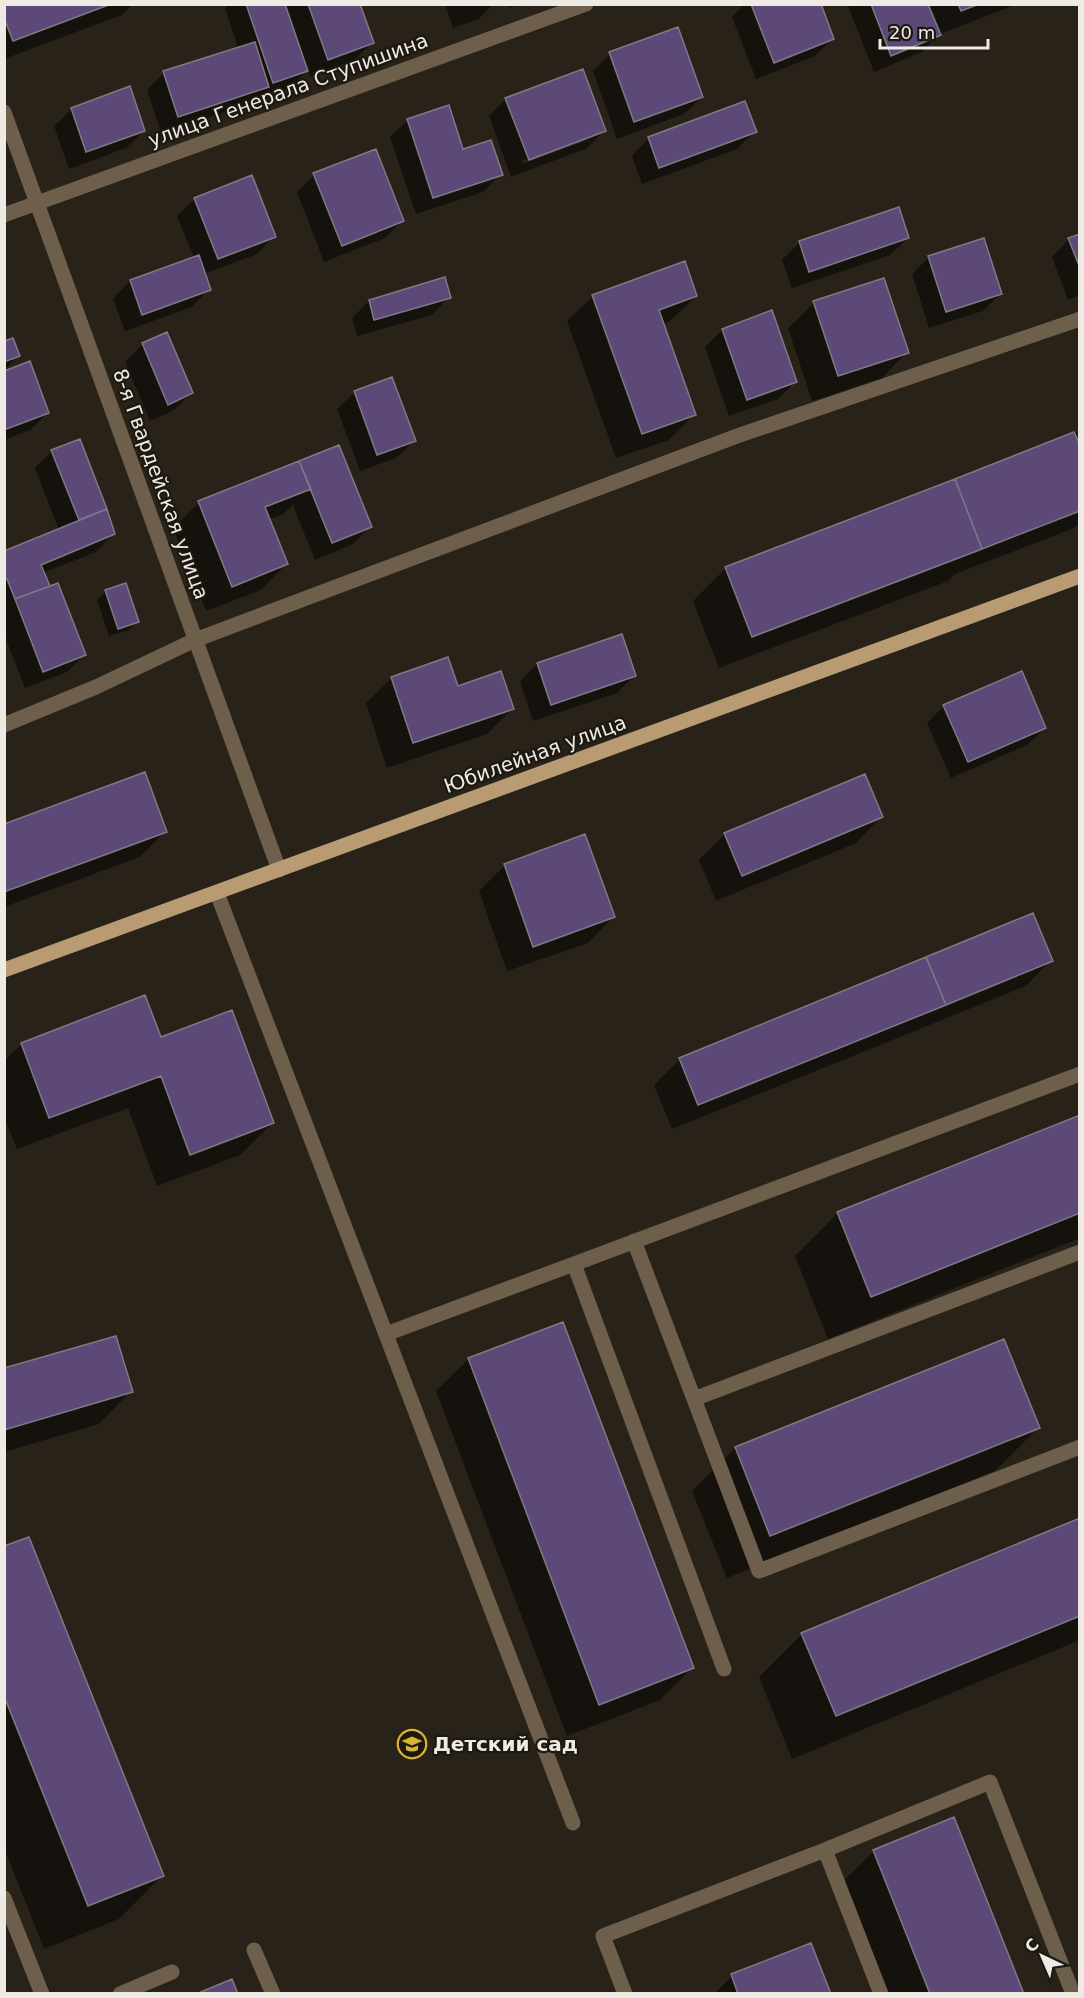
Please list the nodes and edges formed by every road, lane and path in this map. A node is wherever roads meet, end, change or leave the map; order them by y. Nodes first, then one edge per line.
1 (586, 4) edge
2 (4, 112) edge
3 (37, 203) junction
4 (4, 215) edge
5 (1080, 319) edge
6 (1080, 576) edge
7 (195, 640) junction
8 (4, 725) edge
9 (279, 870) junction
10 (217, 893) junction
11 (4, 970) edge
12 (1080, 1074) edge
13 (634, 1241) junction
14 (1080, 1252) edge
15 (574, 1264) junction
16 (386, 1334) junction
17 (694, 1400) junction
18 (1080, 1447) edge
19 (724, 1669) dead end
20 (573, 1823) dead end
21 (825, 1850) junction
22 (4, 1898) edge
23 (254, 1950) dead end
24 (172, 1972) dead end
25 (42, 1994) edge
26 (120, 1994) edge
27 (273, 1994) edge
28 (625, 1994) edge
29 (881, 1994) edge
30 (1073, 1994) edge

1 - 3 street, улица Генерала Ступишина
2 - 3 street, 8-я Гвардейская улица
3 - 4 street, улица Генерала Ступишина
3 - 7 street, 8-я Гвардейская улица
5 - 7 street
6 - 9 main road, Юбилейная улица
7 - 8 street
7 - 9 street, 8-я Гвардейская улица
9 - 10 main road, Юбилейная улица
10 - 11 main road, Юбилейная улица
10 - 16 street
12 - 13 street
13 - 15 street
13 - 17 street
14 - 17 street
15 - 16 street
15 - 19 street
16 - 20 street
17 - 18 street
21 - 28 street
21 - 29 street
21 - 30 street
22 - 25 street
23 - 27 street
24 - 26 street

